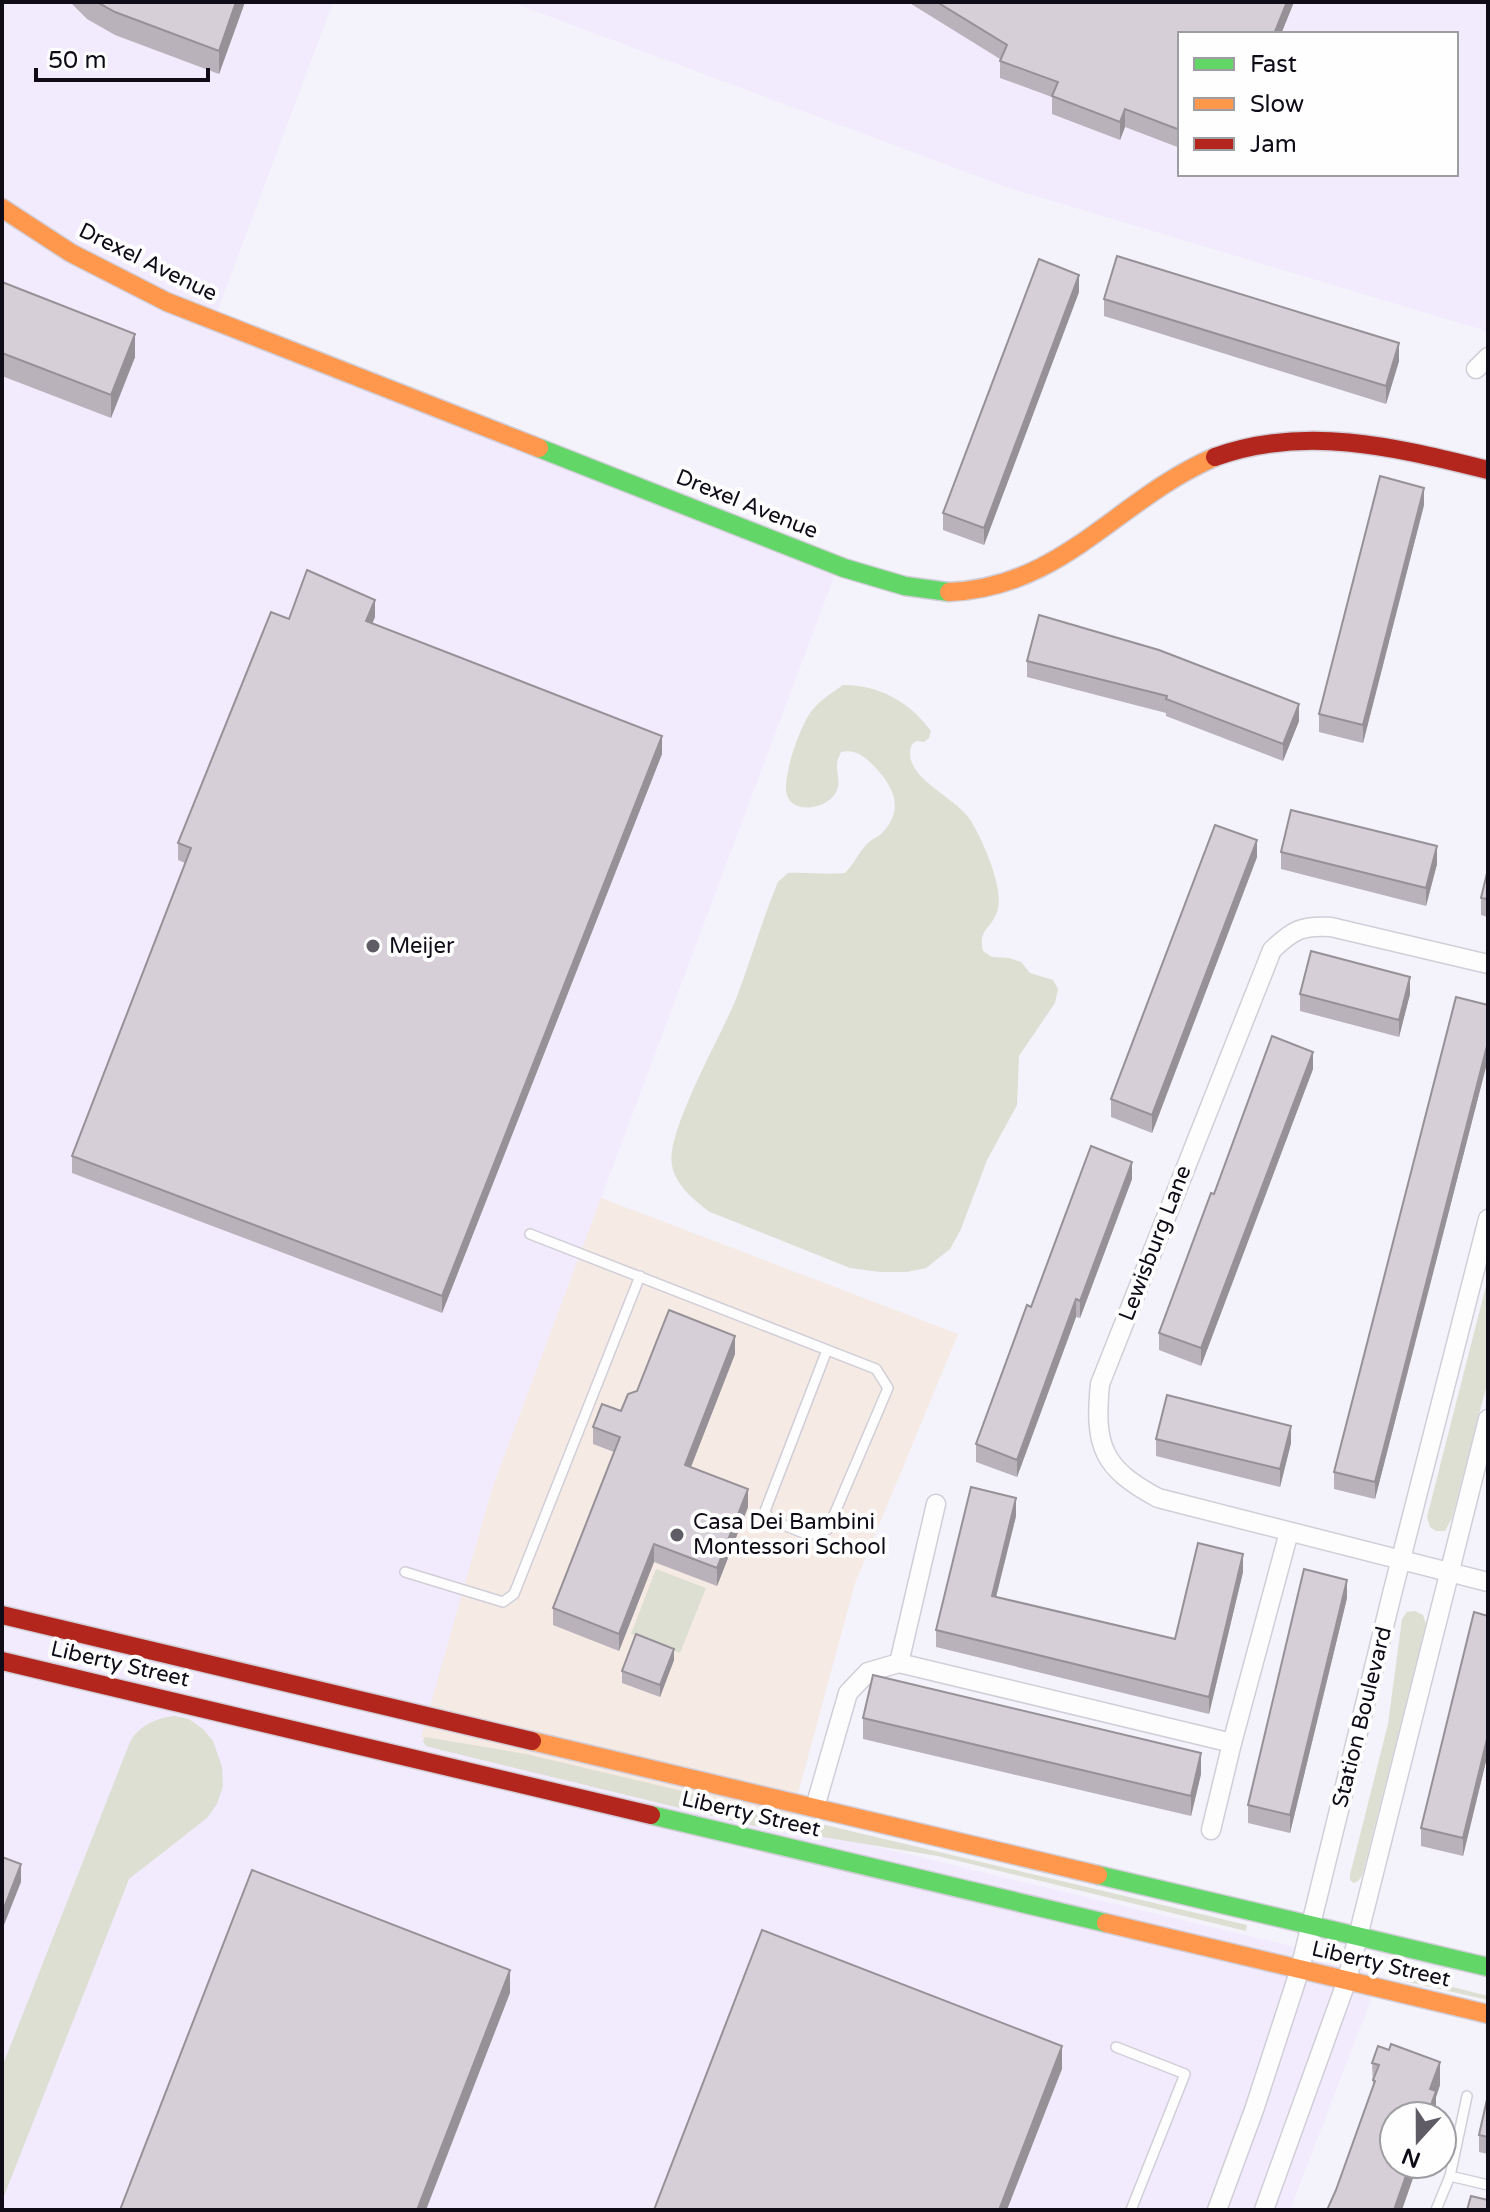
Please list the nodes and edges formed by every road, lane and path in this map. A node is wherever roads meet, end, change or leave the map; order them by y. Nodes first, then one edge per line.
1 (2, 208) edge
2 (1488, 470) edge
3 (1488, 964) edge
4 (1488, 1219) edge
5 (530, 1234) dead end
6 (640, 1276) junction
7 (827, 1350) junction
8 (1488, 1419) edge
9 (936, 1504) dead end
10 (1289, 1532) junction
11 (1400, 1560) junction
12 (405, 1572) dead end
13 (1450, 1572) junction
14 (1488, 1582) edge
15 (2, 1615) edge
16 (2, 1661) edge
17 (899, 1663) junction
18 (1232, 1743) junction
19 (815, 1807) junction
20 (1211, 1830) dead end
21 (1311, 1924) junction
22 (1358, 1935) junction
23 (1488, 1967) edge
24 (1300, 1969) junction
25 (1347, 1980) junction
26 (1488, 2014) edge
27 (1116, 2047) dead end
28 (1467, 2096) dead end
29 (1458, 2138) edge
30 (1458, 2178) edge
31 (1448, 2180) edge
32 (1488, 2185) edge
33 (1131, 2210) edge
34 (1217, 2210) edge
35 (1264, 2210) edge
36 (1436, 2210) edge

1 - 2 street, Drexel Avenue
3 - 10 street, Lewisburg Lane
4 - 11 street, Station Boulevard
5 - 6 lane
6 - 7 lane
6 - 12 lane
7 - 7 lane
8 - 13 street
9 - 17 street
10 - 11 street, Lewisburg Lane
10 - 18 street
11 - 13 street, Lewisburg Lane
11 - 21 street, Station Boulevard
13 - 14 street, Lewisburg Lane
13 - 22 street
15 - 19 street, Liberty Street
16 - 24 street, Liberty Street
17 - 18 street
17 - 19 street
18 - 20 street
19 - 21 street, Liberty Street
21 - 22 street, Liberty Street
21 - 24 street, Station Boulevard
22 - 23 street, Liberty Street
22 - 25 street
24 - 25 street, Liberty Street
24 - 34 street, Station Boulevard
25 - 26 street, Liberty Street
25 - 35 street
27 - 33 lane
28 - 29 lane
30 - 32 lane
31 - 36 lane

